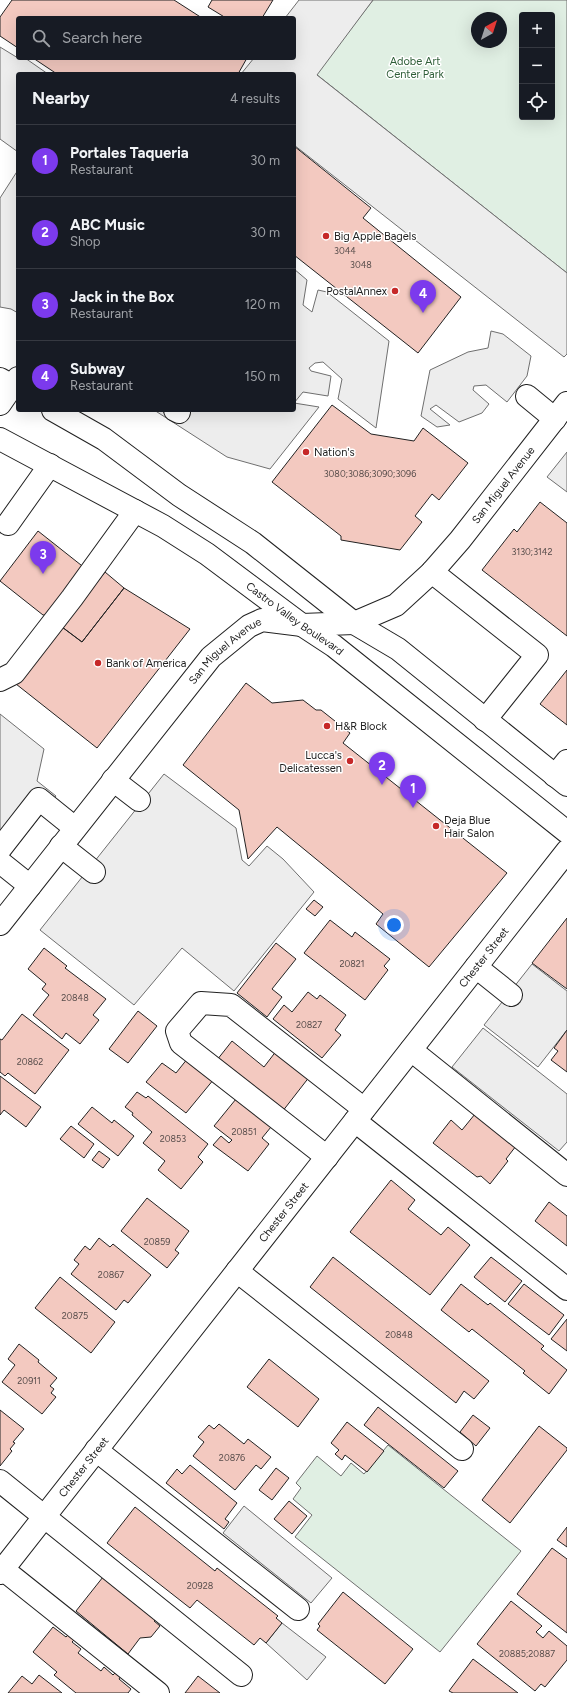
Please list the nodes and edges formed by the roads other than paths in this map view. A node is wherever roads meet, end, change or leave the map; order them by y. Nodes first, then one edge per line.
1 (12, 383) edge
2 (527, 396) dead end
3 (0, 404) edge
4 (561, 411) edge
5 (56, 412) edge
6 (0, 439) edge
7 (50, 465) junction
8 (134, 511) junction
9 (8, 524) dead end
10 (432, 572) junction
11 (354, 622) junction
12 (302, 625) junction
13 (7, 676) edge
14 (485, 720) junction
15 (563, 774) edge
16 (113, 780) junction
17 (139, 800) dead end
18 (75, 828) junction
19 (567, 832) edge
20 (61, 846) junction
21 (0, 849) edge
22 (567, 851) edge
23 (0, 862) edge
24 (94, 872) dead end
25 (30, 886) junction
26 (0, 924) edge
27 (476, 967) junction
28 (511, 995) dead end
29 (411, 1050) junction
30 (359, 1115) junction
31 (327, 1157) junction
32 (567, 1175) edge
33 (237, 1271) junction
34 (567, 1288) edge
35 (462, 1449) dead end
36 (96, 1450) junction
37 (0, 1481) edge
38 (44, 1517) junction
39 (1, 1570) edge
40 (298, 1609) dead end
41 (241, 1675) dead end
42 (158, 1693) edge

1 - 3 street
2 - 4 street
4 - 10 street, San Miguel Avenue
5 - 11 street
6 - 7 street, Castro Valley Boulevard
7 - 8 street, Castro Valley Boulevard
7 - 9 street
8 - 12 street, Castro Valley Boulevard
8 - 13 street
10 - 11 street, San Miguel Avenue
10 - 14 street
11 - 12 street, San Miguel Avenue
11 - 14 street
12 - 16 street, San Miguel Avenue
12 - 19 street, Castro Valley Boulevard
14 - 15 street
16 - 17 street
16 - 18 street, San Miguel Avenue
18 - 20 street, San Miguel Avenue
18 - 21 street
20 - 24 street
20 - 25 street, San Miguel Avenue
22 - 27 street, Chester Street
23 - 25 street
25 - 26 street, San Miguel Avenue
27 - 28 street
27 - 29 street, Chester Street
29 - 30 street, Chester Street
29 - 32 street
30 - 31 street, Chester Street
30 - 31 street
30 - 34 street
31 - 33 street, Chester Street
33 - 35 street
33 - 36 street, Chester Street
36 - 38 street, Chester Street
36 - 40 street
37 - 38 street
38 - 39 street, Chester Street
38 - 41 street
39 - 42 street

